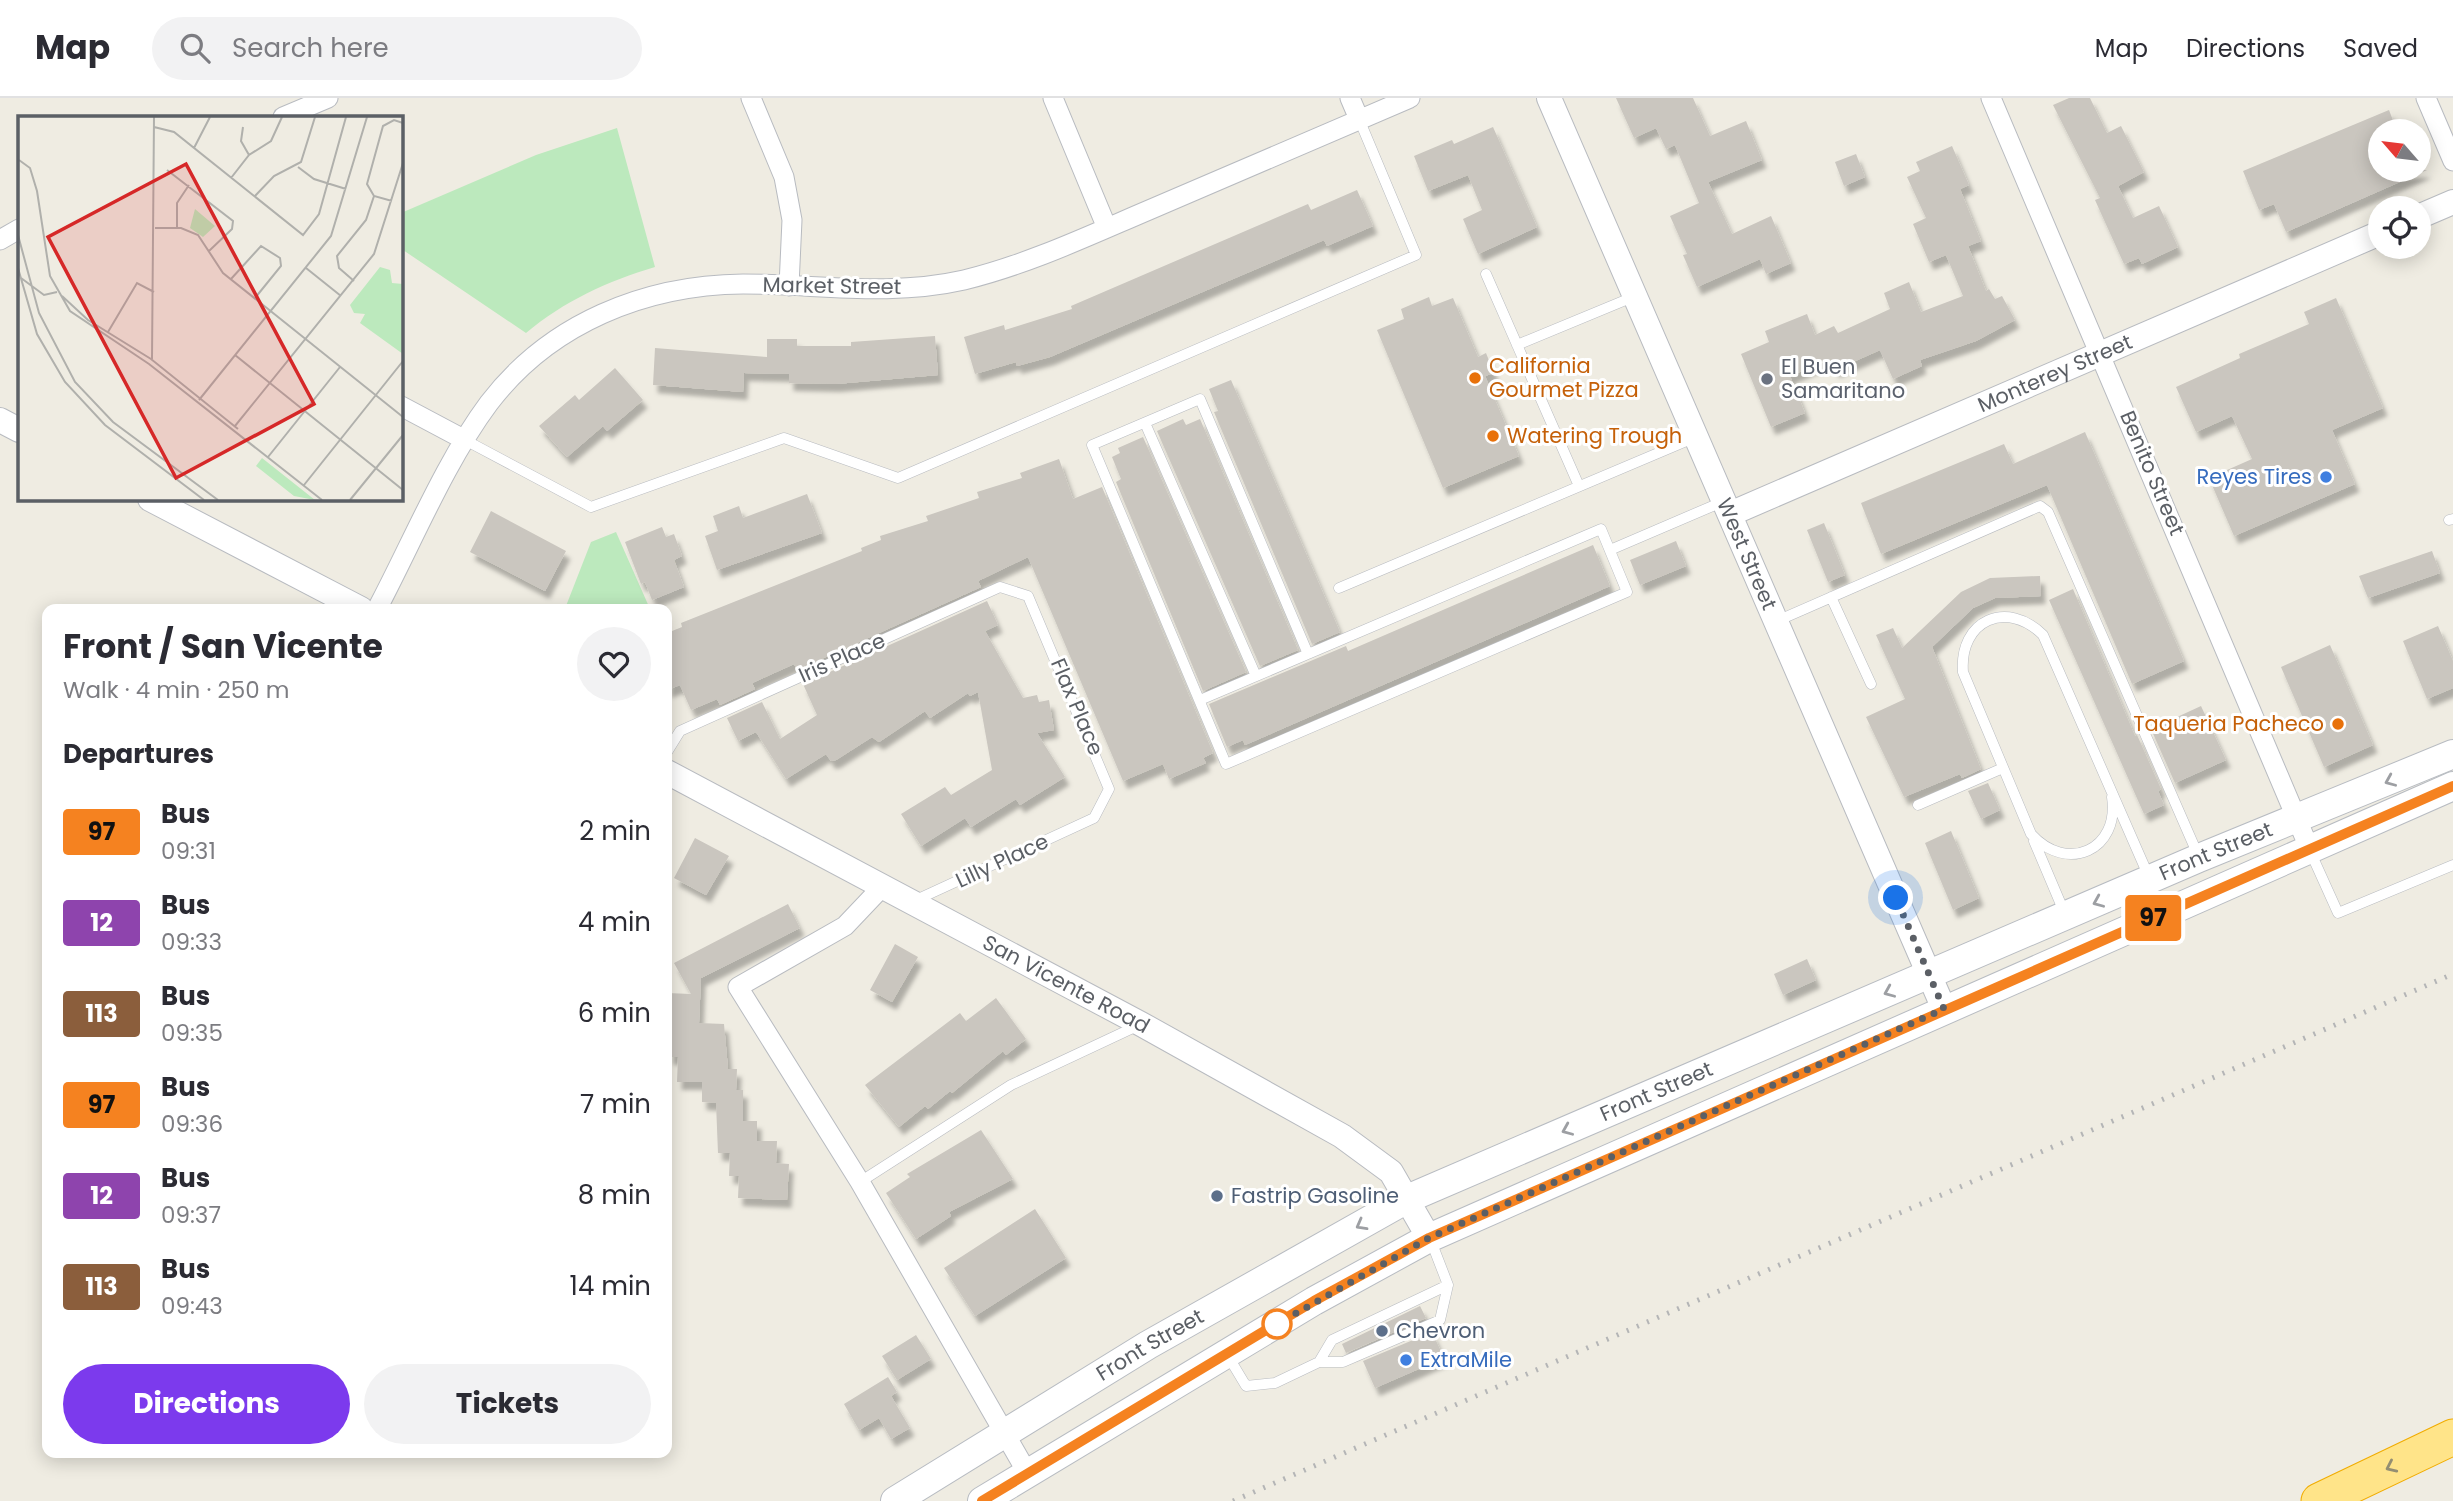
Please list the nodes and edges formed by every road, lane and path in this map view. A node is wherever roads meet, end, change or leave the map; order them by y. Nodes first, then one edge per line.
1 (328, 98) edge
2 (751, 98) edge
3 (1053, 98) edge
4 (1350, 98) edge
5 (1410, 98) edge
6 (1549, 98) edge
7 (1991, 98) edge
8 (2426, 98) edge
9 (285, 116) edge
10 (1359, 120) junction
11 (2453, 161) edge
12 (2453, 202) edge
13 (2431, 211) edge
14 (1107, 228) junction
15 (18, 230) edge
16 (2368, 238) edge
17 (0, 240) edge
18 (1486, 274) dead end
19 (789, 286) junction
20 (1635, 296) junction
21 (1517, 345) junction
22 (2101, 352) junction
23 (402, 407) edge
24 (0, 420) edge
25 (1145, 422) junction
26 (18, 429) edge
27 (1696, 437) junction
28 (465, 440) junction
29 (1579, 486) junction
30 (152, 500) edge
31 (1727, 508) junction
32 (1610, 550) junction
33 (1339, 588) dead end
34 (1028, 596) joint
35 (1831, 597) junction
36 (351, 604) edge
37 (380, 604) edge
38 (1776, 622) junction
39 (1308, 654) junction
40 (1256, 676) junction
41 (1871, 684) dead end
42 (1200, 700) junction
43 (672, 744) edge
44 (2453, 754) edge
45 (2003, 768) junction
46 (672, 775) edge
47 (2453, 786) edge
48 (2112, 797) junction
49 (1918, 805) dead end
50 (1094, 818) joint
51 (2297, 820) junction
52 (2031, 834) junction
53 (2309, 850) junction
54 (2199, 858) junction
55 (2453, 865) edge
56 (2150, 880) junction
57 (882, 887) junction
58 (909, 902) junction
59 (2066, 916) junction
60 (1929, 974) junction
61 (1944, 1009) junction
62 (1141, 1024) junction
63 (860, 1182) junction
64 (1406, 1199) junction
65 (1429, 1238) junction
66 (1448, 1285) junction
67 (1227, 1354) junction
68 (1319, 1362) junction
69 (1005, 1434) junction
70 (2453, 1437) edge
71 (1028, 1474) junction
72 (895, 1501) edge
73 (982, 1501) edge
74 (2319, 1501) edge

1 - 9 street
2 - 19 street
3 - 14 street
4 - 10 street
5 - 10 street, Market Street
6 - 20 street, West Street
7 - 22 street, Benito Street
8 - 11 street
10 - 14 street, Market Street
10 - 28 lane
12 - 13 street
14 - 19 street, Market Street
15 - 17 street
16 - 22 street, Monterey Street
18 - 21 lane
19 - 28 street, Market Street
20 - 21 lane
20 - 27 street, West Street
21 - 29 lane
22 - 31 street, Monterey Street
22 - 51 street, Benito Street
23 - 28 street
24 - 26 street
25 - 39 lane
25 - 40 lane
25 - 42 lane
27 - 29 lane
27 - 31 street, West Street
28 - 37 street, Market Street
29 - 33 lane
30 - 36 street
31 - 32 lane
31 - 38 street, West Street
32 - 39 lane
32 - 42 lane
34 - 43 lane, Iris Place
34 - 50 lane, Flax Place
35 - 38 lane
35 - 41 lane
35 - 54 lane
38 - 60 street, West Street
39 - 40 lane
40 - 42 lane
44 -> 51 main road, Front Street
45 - 48 lane
45 - 49 lane
45 - 52 lane
46 - 57 street, San Vicente Road
47 - 53 main road, Front Street
48 - 52 lane
48 - 56 lane
50 - 58 lane, Lilly Place
51 - 53 street, Benito Street
51 - 54 main road, Front Street
52 - 59 lane
53 - 55 lane
53 - 61 main road, Front Street
54 - 56 main road, Front Street
56 -> 59 main road, Front Street
57 - 58 street, San Vicente Road
57 - 63 street
58 - 62 street, San Vicente Road
59 - 60 main road, Front Street
60 - 61 street, West Street
60 -> 64 main road, Front Street
61 - 65 main road, Front Street
62 - 63 lane
62 - 64 street, San Vicente Road
63 - 69 street
64 - 65 street, San Vicente Road
64 -> 69 main road, Front Street
65 - 66 lane
65 - 67 main road, Front Street
66 - 68 lane
66 - 68 lane
67 - 68 lane
67 - 71 main road, Front Street
69 - 71 street
69 - 72 main road, Front Street
70 -> 74 highway
71 - 73 main road, Front Street

